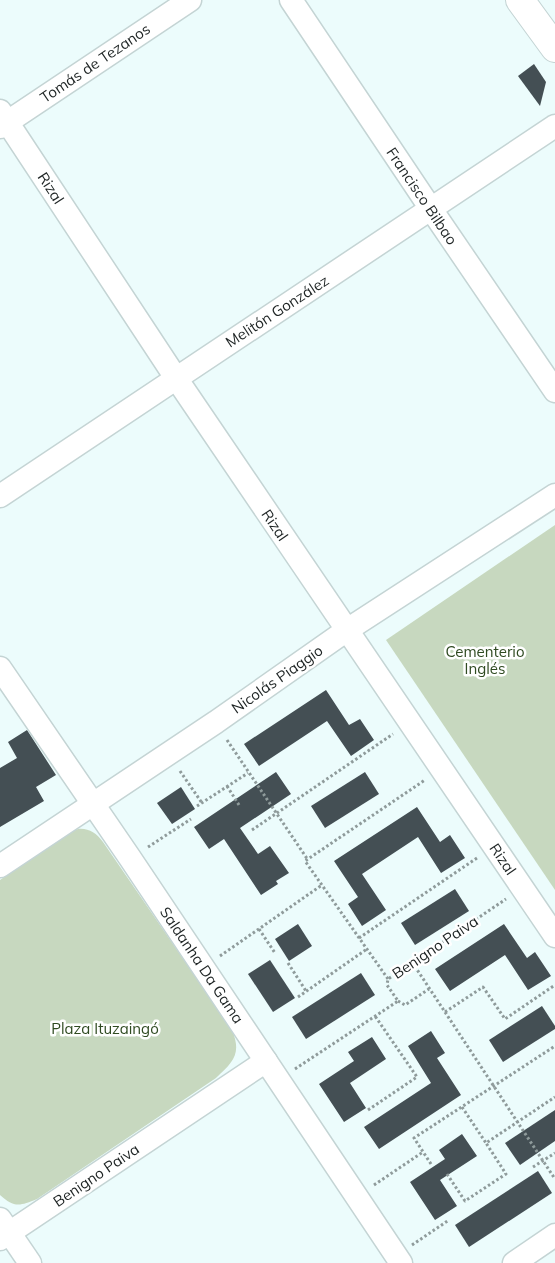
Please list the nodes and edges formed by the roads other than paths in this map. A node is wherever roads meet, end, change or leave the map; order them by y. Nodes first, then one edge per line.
1 (190, 0) edge
2 (291, 0) edge
3 (520, 0) edge
4 (555, 48) edge
5 (2, 120) edge
6 (555, 126) edge
7 (431, 209) junction
8 (176, 378) junction
9 (555, 390) edge
10 (555, 495) edge
11 (0, 496) edge
12 (347, 630) junction
13 (0, 668) edge
14 (94, 804) junction
15 (0, 866) edge
16 (555, 936) edge
17 (266, 1061) junction
18 (3, 1230) edge
19 (555, 1235) edge
20 (399, 1260) edge
21 (30, 1263) edge
22 (514, 1263) edge

1 - 5 street, Tomás de Tezanos
2 - 7 street, Francisco Bilbao
3 - 4 main road
5 - 8 street, Rizal
6 - 7 street, Melitón González
7 - 8 street, Melitón González
7 - 9 street, Francisco Bilbao
8 - 11 street, Melitón González
8 - 12 street, Rizal
10 - 12 street, Nicolás Piaggio
12 - 14 street, Nicolás Piaggio
12 - 16 street, Rizal
13 - 14 street, Saldanha Da Gama
14 - 15 street, Nicolás Piaggio
14 - 17 street, Saldanha Da Gama
17 - 18 street, Benigno Paiva
17 - 20 street, Saldanha Da Gama
18 - 21 street
19 - 22 street

